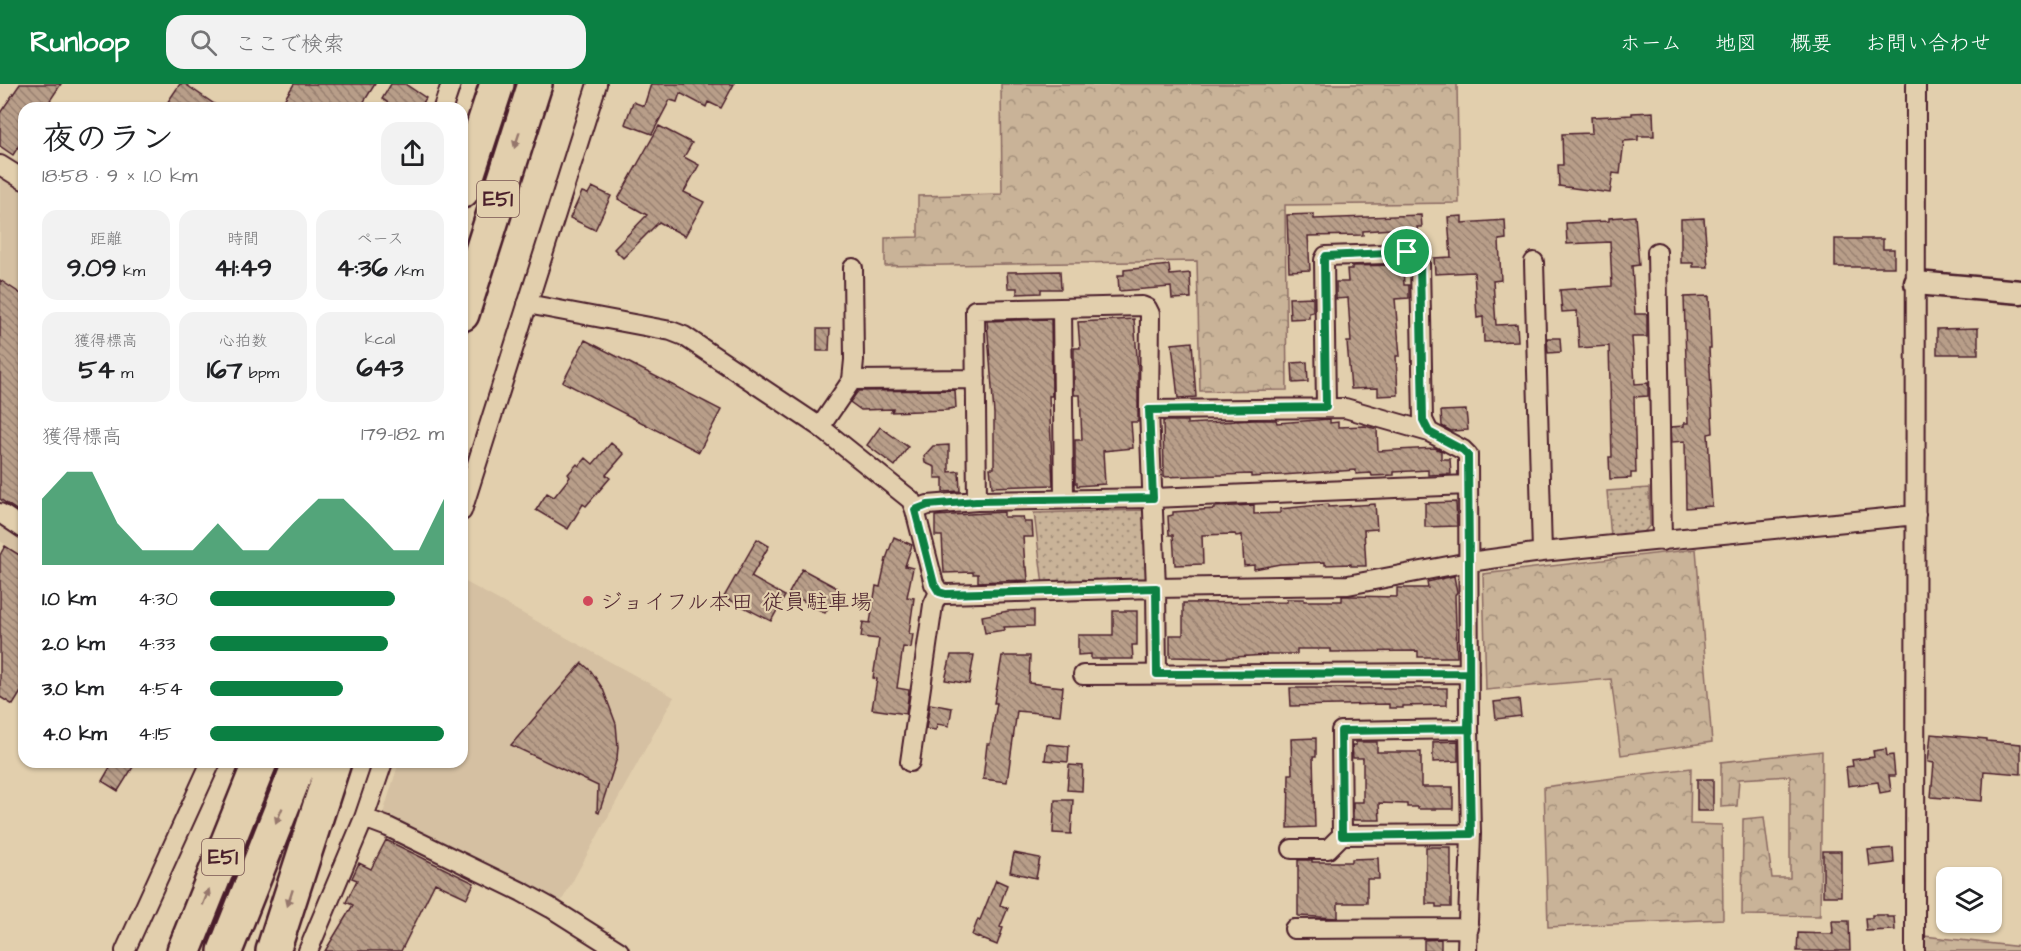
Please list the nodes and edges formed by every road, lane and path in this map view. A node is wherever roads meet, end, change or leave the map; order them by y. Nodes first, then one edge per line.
1 (452, 84) edge
2 (497, 84) edge
3 (535, 84) edge
4 (597, 84) edge
5 (1916, 84) edge
6 (445, 102) edge
7 (0, 165) edge
8 (468, 173) edge
9 (18, 176) edge
10 (1657, 252) dead end
11 (1534, 262) dead end
12 (853, 268) dead end
13 (1916, 283) junction
14 (2021, 292) edge
15 (468, 295) edge
16 (527, 304) junction
17 (1062, 308) junction
18 (975, 379) junction
19 (852, 380) junction
20 (1326, 407) junction
21 (1149, 410) junction
22 (820, 427) junction
23 (1429, 432) junction
24 (1468, 485) junction
25 (468, 492) edge
26 (1153, 498) junction
27 (1064, 499) junction
28 (976, 501) junction
29 (915, 510) junction
30 (0, 513) edge
31 (1916, 515) junction
32 (18, 525) edge
33 (1662, 541) junction
34 (1542, 552) junction
35 (1469, 562) junction
36 (1156, 588) junction
37 (939, 592) junction
38 (1469, 673) junction
39 (1157, 674) junction
40 (1083, 675) dead end
41 (1468, 729) junction
42 (910, 762) dead end
43 (208, 768) edge
44 (258, 768) edge
45 (298, 768) edge
46 (331, 768) edge
47 (381, 768) edge
48 (364, 818) junction
49 (1471, 834) junction
50 (1342, 836) junction
51 (1292, 849) dead end
52 (1469, 928) junction
53 (1294, 929) dead end
54 (125, 951) edge
55 (184, 951) edge
56 (225, 951) edge
57 (273, 951) edge
58 (308, 951) edge
59 (619, 951) edge
60 (1467, 951) edge
61 (1915, 951) edge

1 - 6 street
2 - 8 highway, E51
3 -> 15 highway, E51
4 - 16 street
5 - 13 street
7 - 9 street
10 - 33 street
11 - 34 street
12 - 19 street
13 - 14 street
13 - 31 street
16 - 22 street
16 - 25 street
17 - 18 street
17 - 21 street
17 - 27 street
18 - 19 street
18 - 28 street
19 - 22 street
20 - 21 street
20 - 23 street
20 - 23 street
21 - 26 street
22 - 29 street
23 - 24 street
24 - 26 street
24 - 35 street
26 - 27 street
26 - 36 street
27 - 28 street
28 - 29 street
29 - 37 street
30 - 32 street
31 - 33 street
31 - 61 street
33 - 34 street
34 - 35 street
35 - 36 street
35 - 38 street
36 - 37 street
36 - 39 street
37 - 42 street
38 - 39 street
38 - 41 street
39 - 40 street
41 - 49 street
41 - 50 street
43 - 54 street
55 -> 44 highway, E51
45 -> 56 highway, E51
46 -> 57 highway
47 - 48 street
48 - 58 street
48 - 59 street
49 - 50 street
49 - 52 street
50 - 51 street
52 - 53 street
52 - 60 street

